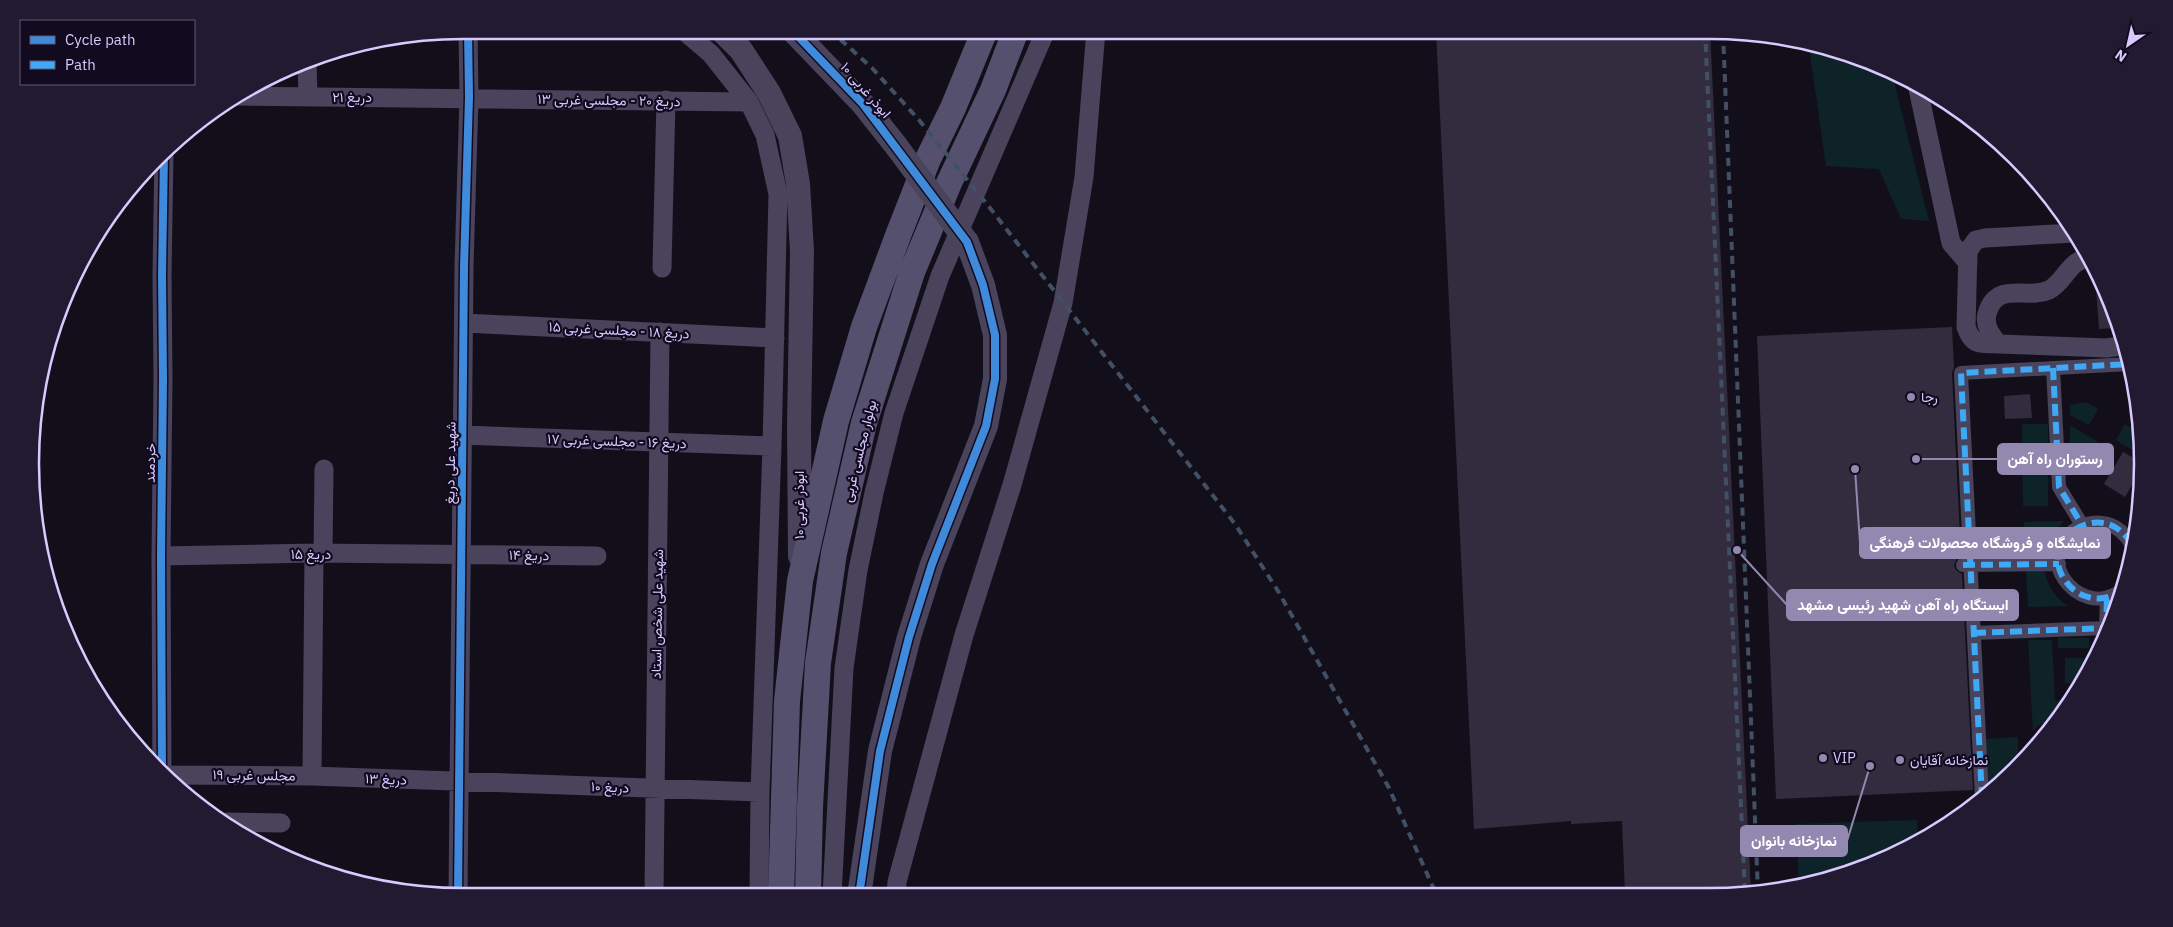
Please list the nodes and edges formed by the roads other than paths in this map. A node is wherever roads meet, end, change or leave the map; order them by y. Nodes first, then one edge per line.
1 (468, 39) edge
2 (694, 39) edge
3 (730, 39) edge
4 (801, 39) edge
5 (981, 39) edge
6 (1013, 39) edge
7 (1042, 39) edge
8 (1095, 39) edge
9 (307, 69) edge
10 (1919, 95) edge
11 (251, 96) edge
12 (308, 97) junction
13 (469, 97) junction
14 (666, 100) junction
15 (749, 102) junction
16 (164, 162) edge
17 (2066, 233) edge
18 (2082, 260) edge
19 (1968, 263) junction
20 (662, 268) dead end
21 (464, 323) junction
22 (660, 332) junction
23 (775, 338) junction
24 (2000, 344) junction
25 (2118, 346) edge
26 (2122, 364) edge
27 (2054, 368) junction
28 (462, 435) junction
29 (659, 442) junction
30 (772, 446) junction
31 (324, 469) dead end
32 (2082, 525) junction
33 (2127, 538) edge
34 (318, 554) junction
35 (461, 554) junction
36 (161, 556) junction
37 (597, 556) dead end
38 (2059, 564) junction
39 (1967, 565) junction
40 (800, 581) junction
41 (2114, 595) edge
42 (2107, 598) junction
43 (2106, 614) edge
44 (2101, 628) edge
45 (1974, 633) junction
46 (163, 764) edge
47 (173, 773) edge
48 (312, 776) junction
49 (460, 782) junction
50 (655, 788) junction
51 (1982, 790) edge
52 (760, 792) junction
53 (236, 822) edge
54 (281, 822) dead end
55 (458, 888) edge
56 (654, 888) edge
57 (760, 888) edge
58 (782, 888) edge
59 (809, 888) edge
60 (832, 888) edge
61 (860, 888) edge
62 (897, 888) edge

1 - 13 street, شهید علی دریغ
2 - 15 street
3 - 40 street, ابوذر غربی ۱۰
4 - 61 street, ابوذر غربی ۱۰, bridge
5 - 40 main road, بولوار مجلسی غربی
6 - 59 main road, بولوار مجلسی غربی
7 - 60 street
8 - 62 street
9 - 12 street
10 - 19 street
11 - 12 street, دریغ ۲۱
12 - 13 street, دریغ ۲۱
13 - 14 street, دریغ ۲۰ - مجلسی غربی ۱۳
13 - 21 street, شهید علی دریغ
14 - 15 street, دریغ ۲۰ - مجلسی غربی ۱۳
14 - 20 street
15 - 23 street
16 - 36 street, خردمند
17 - 19 street
18 - 24 street
19 - 24 street
21 - 22 street, دریغ ۱۸ - مجلسی غربی ۱۵
21 - 28 street, شهید علی دریغ
22 - 23 street, دریغ ۱۸ - مجلسی غربی ۱۵
22 - 29 street, شهید علی شخص استاد
23 - 30 street
24 - 25 street
26 - 27 street
27 - 32 street
27 - 39 street
28 - 29 street, دریغ ۱۶ - مجلسی غربی ۱۷
28 - 35 street, شهید علی دریغ
29 - 30 street, دریغ ۱۶ - مجلسی غربی ۱۷
29 - 50 street, شهید علی شخص استاد
30 - 52 street
31 - 34 street
32 - 33 street
32 - 38 street
34 - 35 street, دریغ ۱۵
34 - 36 street, دریغ ۱۵
34 - 48 street
35 - 37 street, دریغ ۱۴
35 - 49 street, شهید علی دریغ
36 - 46 street, خردمند
38 - 39 street
38 - 42 street
39 - 45 street
40 - 58 main road, بولوار مجلسی غربی
41 - 42 street
42 - 43 street
44 - 45 street
45 - 51 street
47 - 48 street, مجلس غربی ۱۹
48 - 49 street, دریغ ۱۳
49 - 50 street, دریغ ۱۰
49 - 55 street, شهید علی دریغ
50 - 52 street, دریغ ۱۰
50 - 56 street, شهید علی شخص استاد
52 - 57 street
53 - 54 street

